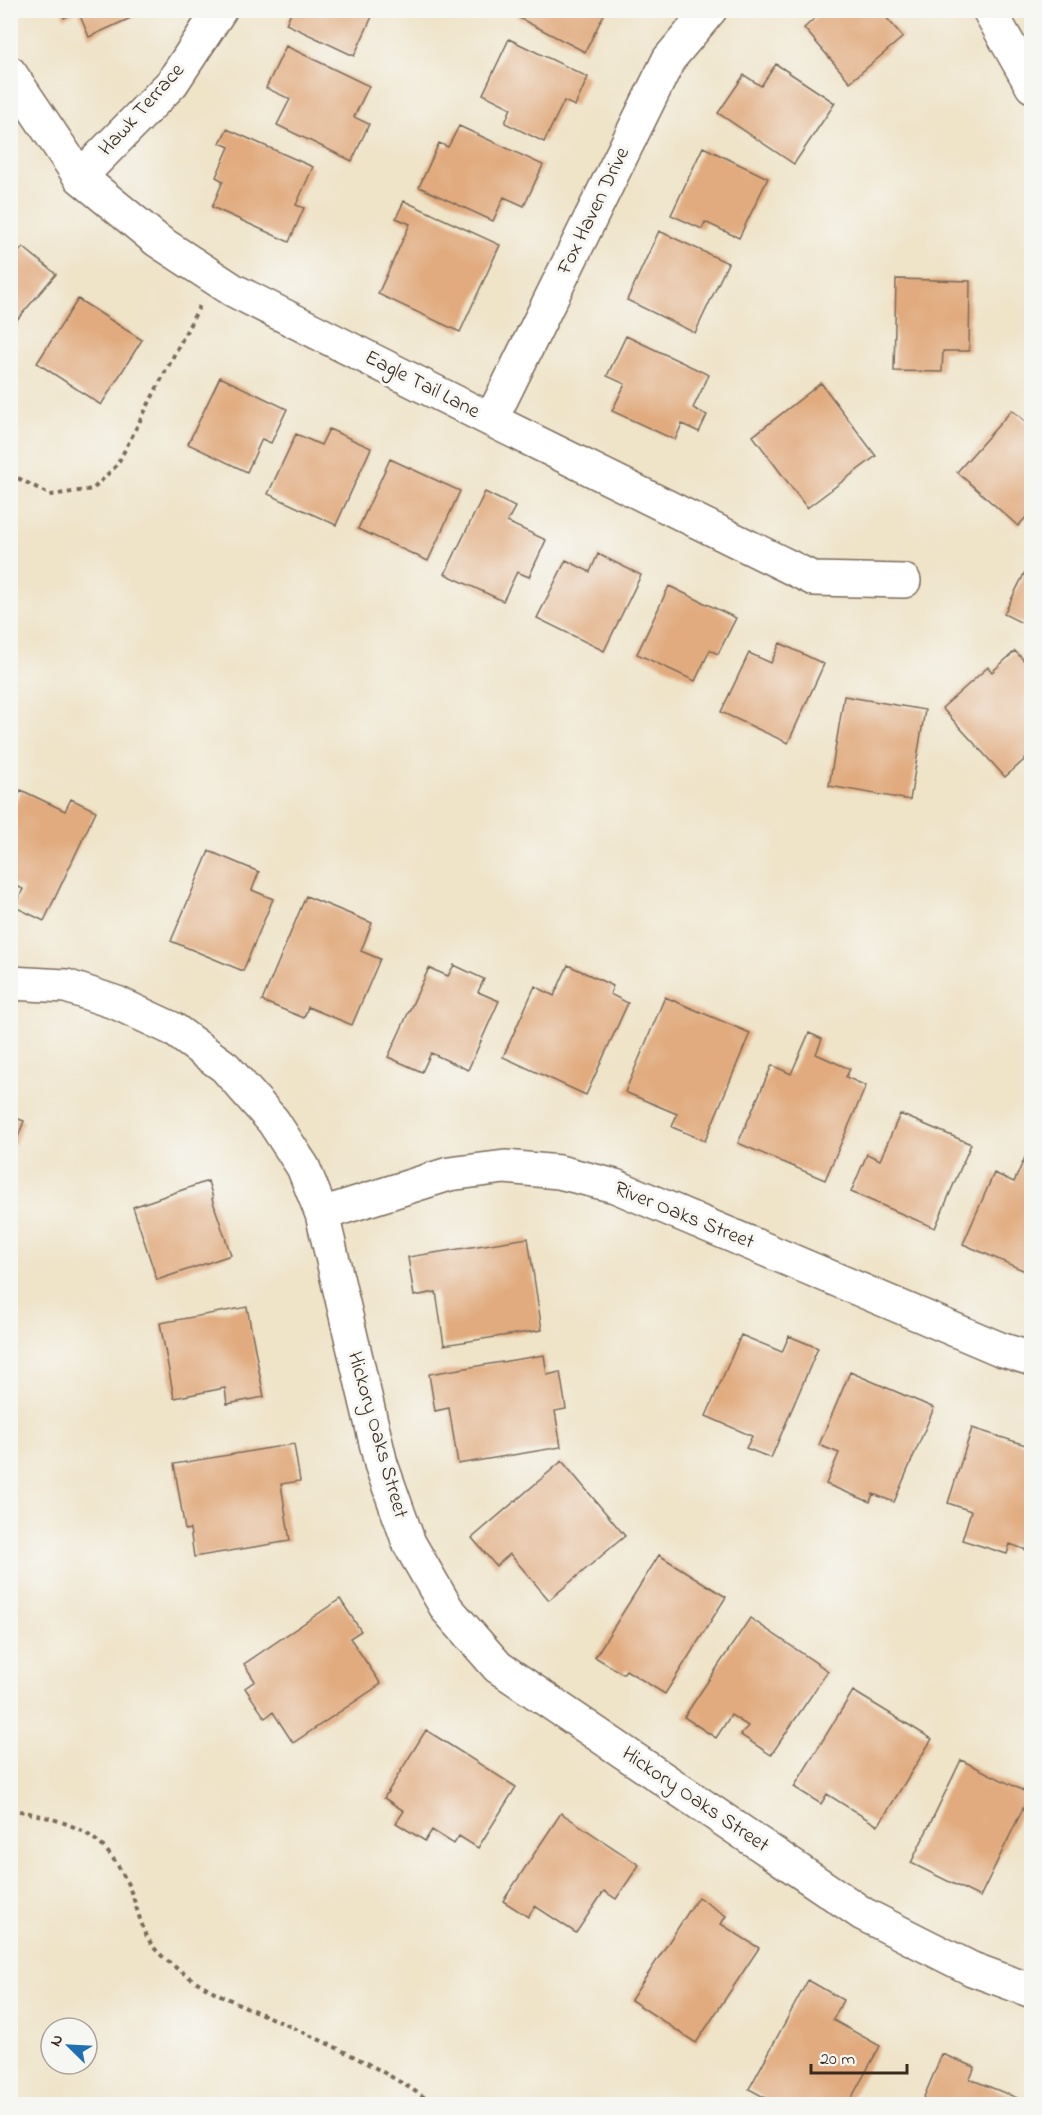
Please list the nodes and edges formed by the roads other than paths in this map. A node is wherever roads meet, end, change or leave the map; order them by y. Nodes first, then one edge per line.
1 (220, 10) edge
2 (710, 10) edge
3 (989, 10) edge
4 (10, 73) edge
5 (1032, 86) edge
6 (80, 177) junction
7 (490, 420) junction
8 (904, 581) dead end
9 (10, 983) edge
10 (322, 1214) junction
11 (1032, 1359) edge
12 (1032, 1991) edge

1 - 6 street, Hawk Terrace
2 - 7 street, Fox Haven Drive
3 - 5 street
4 - 6 street, Eagle Tail Lane
6 - 7 street, Eagle Tail Lane
7 - 8 street, Eagle Tail Lane
9 - 10 street, Hickory Oaks Street
10 - 11 street, River Oaks Street
10 - 12 street, Hickory Oaks Street

